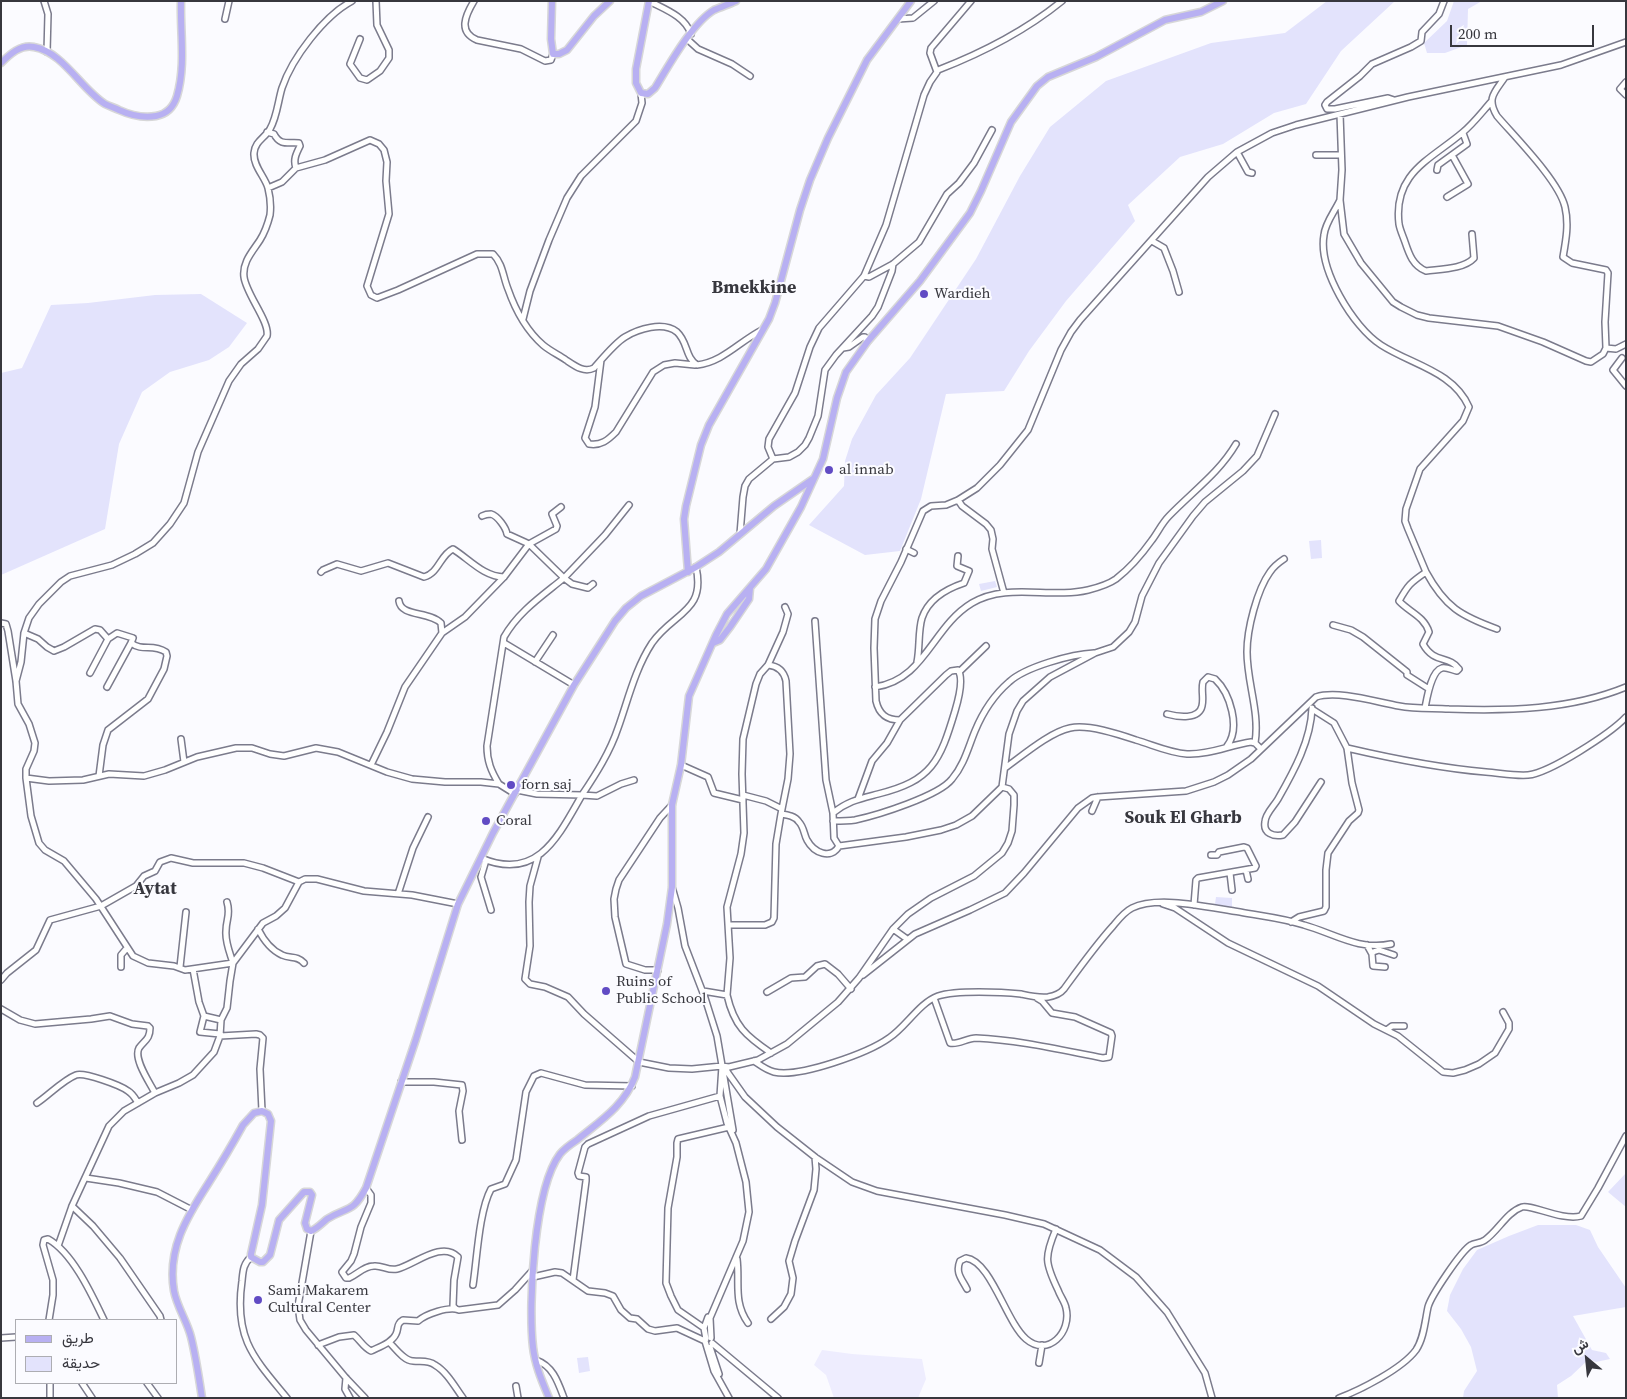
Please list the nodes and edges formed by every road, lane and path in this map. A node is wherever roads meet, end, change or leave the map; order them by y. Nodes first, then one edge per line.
1 (44, 1) edge
2 (182, 1) edge
3 (229, 1) edge
4 (352, 1) edge
5 (376, 1) edge
6 (474, 1) edge
7 (552, 1) edge
8 (610, 1) edge
9 (649, 1) edge
10 (736, 1) edge
11 (911, 1) edge
12 (934, 1) edge
13 (971, 1) edge
14 (1062, 1) edge
15 (1223, 1) edge
16 (1444, 1) edge
17 (224, 19) dead end
18 (898, 19) junction
19 (689, 36) junction
20 (360, 39) dead end
21 (1626, 42) edge
22 (47, 52) junction
23 (553, 54) junction
24 (1, 62) edge
25 (938, 70) junction
26 (750, 76) dead end
27 (1505, 77) junction
28 (1626, 82) edge
29 (641, 93) junction
30 (1626, 95) edge
31 (1394, 100) junction
32 (1491, 102) junction
33 (1340, 114) junction
34 (992, 130) dead end
35 (267, 132) junction
36 (1462, 133) junction
37 (1238, 152) junction
38 (1316, 155) dead end
39 (1342, 155) junction
40 (1452, 155) junction
41 (296, 168) junction
42 (1438, 170) dead end
43 (1252, 173) dead end
44 (268, 188) junction
45 (1447, 196) dead end
46 (1340, 200) junction
47 (1472, 234) dead end
48 (1152, 241) junction
49 (893, 264) junction
50 (864, 276) junction
51 (1179, 292) dead end
52 (523, 319) junction
53 (763, 329) junction
54 (868, 340) junction
55 (1626, 344) edge
56 (842, 348) junction
57 (1606, 348) junction
58 (1622, 358) dead end
59 (602, 359) junction
60 (697, 365) junction
61 (1626, 386) edge
62 (1275, 414) dead end
63 (1236, 444) dead end
64 (772, 459) junction
65 (814, 478) junction
66 (958, 500) junction
67 (629, 505) dead end
68 (561, 507) dead end
69 (482, 516) dead end
70 (740, 534) junction
71 (529, 544) junction
72 (906, 549) junction
73 (914, 553) dead end
74 (958, 556) dead end
75 (1284, 559) dead end
76 (696, 567) junction
77 (321, 572) dead end
78 (688, 572) junction
79 (1426, 572) junction
80 (504, 577) junction
81 (564, 578) junction
82 (593, 584) dead end
83 (750, 588) junction
84 (1004, 593) junction
85 (399, 601) dead end
86 (786, 607) dead end
87 (728, 612) junction
88 (736, 618) junction
89 (815, 621) dead end
90 (1, 623) edge
91 (1333, 625) dead end
92 (1497, 630) dead end
93 (24, 633) junction
94 (442, 633) junction
95 (552, 636) dead end
96 (108, 639) junction
97 (131, 643) junction
98 (504, 643) junction
99 (713, 643) junction
100 (986, 646) dead end
101 (1095, 653) junction
102 (535, 662) junction
103 (768, 665) junction
104 (917, 665) junction
105 (958, 672) junction
106 (90, 674) dead end
107 (16, 681) junction
108 (574, 685) junction
109 (107, 687) dead end
110 (875, 687) junction
111 (1626, 688) edge
112 (1429, 689) junction
113 (1310, 703) junction
114 (1425, 708) junction
115 (1312, 709) junction
116 (1167, 714) dead end
117 (1625, 719) edge
118 (900, 720) junction
119 (181, 740) dead end
120 (1255, 743) junction
121 (1227, 747) junction
122 (1347, 748) junction
123 (1261, 749) junction
124 (184, 762) junction
125 (371, 765) junction
126 (681, 765) junction
127 (1005, 768) junction
128 (99, 776) junction
129 (26, 778) junction
130 (634, 780) dead end
131 (1321, 782) dead end
132 (499, 784) junction
133 (1002, 787) junction
134 (516, 792) junction
135 (582, 795) junction
136 (1098, 796) junction
137 (743, 797) junction
138 (858, 799) junction
139 (672, 805) junction
140 (782, 811) junction
141 (1092, 811) dead end
142 (833, 813) junction
143 (428, 816) dead end
144 (832, 821) junction
145 (838, 846) junction
146 (1211, 855) dead end
147 (538, 857) junction
148 (483, 859) junction
149 (1246, 870) junction
150 (1230, 873) junction
151 (1248, 879) dead end
152 (299, 882) junction
153 (672, 887) junction
154 (1232, 890) dead end
155 (398, 894) junction
156 (227, 902) dead end
157 (458, 904) junction
158 (1160, 904) junction
159 (1194, 905) junction
160 (101, 906) junction
161 (491, 910) dead end
162 (186, 912) dead end
163 (1291, 922) junction
164 (729, 925) junction
165 (258, 928) junction
166 (893, 929) junction
167 (907, 939) junction
168 (1391, 944) dead end
169 (1367, 945) junction
170 (127, 948) junction
171 (1372, 954) junction
172 (1394, 955) dead end
173 (233, 963) junction
174 (304, 963) dead end
175 (121, 967) dead end
176 (180, 967) junction
177 (1385, 967) dead end
178 (193, 969) junction
179 (658, 970) junction
180 (859, 978) junction
181 (1, 980) edge
182 (851, 989) junction
183 (703, 992) junction
184 (767, 992) dead end
185 (727, 994) junction
186 (1036, 997) junction
187 (934, 998) junction
188 (1, 1009) edge
189 (1503, 1012) dead end
190 (204, 1016) junction
191 (221, 1020) junction
192 (1404, 1026) dead end
193 (1388, 1029) dead end
194 (220, 1035) junction
195 (771, 1053) junction
196 (754, 1061) junction
197 (639, 1062) junction
198 (724, 1066) junction
199 (402, 1082) junction
200 (632, 1086) junction
201 (154, 1093) junction
202 (720, 1096) junction
203 (37, 1103) dead end
204 (138, 1103) junction
205 (262, 1111) junction
206 (729, 1127) junction
207 (733, 1135) junction
208 (1626, 1136) edge
209 (462, 1140) dead end
210 (815, 1157) junction
211 (86, 1178) junction
212 (366, 1188) junction
213 (72, 1206) junction
214 (192, 1210) junction
215 (1056, 1229) junction
216 (311, 1230) junction
217 (58, 1246) junction
218 (251, 1257) junction
219 (737, 1257) junction
220 (533, 1273) junction
221 (572, 1280) junction
222 (473, 1285) dead end
223 (967, 1290) dead end
224 (719, 1297) junction
225 (456, 1309) junction
226 (49, 1319) edge
227 (104, 1319) edge
228 (161, 1319) edge
229 (771, 1319) dead end
230 (748, 1323) dead end
231 (704, 1328) junction
232 (15, 1336) edge
233 (1, 1338) edge
234 (389, 1342) junction
235 (709, 1343) junction
236 (318, 1345) junction
237 (1042, 1345) junction
238 (536, 1360) junction
239 (1040, 1363) dead end
240 (346, 1378) junction
241 (50, 1384) edge
242 (83, 1384) edge
243 (148, 1384) edge
244 (516, 1386) dead end
245 (1353, 1392) junction
246 (50, 1398) edge
247 (92, 1398) edge
248 (158, 1398) edge
249 (202, 1398) edge
250 (287, 1398) edge
251 (350, 1398) edge
252 (365, 1398) edge
253 (463, 1398) edge
254 (518, 1398) edge
255 (549, 1398) edge
256 (564, 1398) edge
257 (729, 1398) edge
258 (778, 1398) edge
259 (1212, 1398) edge
260 (1339, 1398) edge
261 (1356, 1398) edge

1 - 22 street
2 - 22 main road
3 - 17 street
4 - 35 street
5 - 20 street
6 - 23 street
7 - 23 main road
8 - 23 main road
9 - 19 street
9 - 29 main road
10 - 19 main road
11 - 18 main road
12 - 18 street
13 - 25 street
14 - 25 street
15 - 54 main road
16 - 31 street
18 - 53 main road
19 - 26 street
19 - 29 main road
21 - 27 street
22 - 24 main road
25 - 50 street
27 - 31 street
27 - 32 street
28 - 30 street
29 - 52 street
31 - 33 street
32 - 36 street
32 - 57 street
33 - 37 street
33 - 39 street
34 - 49 street
35 - 41 street
35 - 44 street
36 - 40 street
36 - 47 street
37 - 43 street
37 - 48 street
38 - 39 street
39 - 46 street
40 - 42 street
40 - 45 street
41 - 44 street
41 - 52 street
44 - 93 street
46 - 57 street
46 - 79 street
48 - 51 street
48 - 66 street
49 - 50 street
49 - 56 street
50 - 64 street
52 - 59 street
53 - 60 street
53 - 78 main road
54 - 56 street
54 - 65 main road
55 - 57 street
56 - 64 street
58 - 61 street
59 - 60 street
59 - 60 street
62 - 101 street
63 - 84 street
64 - 70 street
65 - 70 main road
65 - 83 main road
66 - 72 street
66 - 84 street
67 - 81 street
68 - 71 street
69 - 71 street
70 - 76 main road
71 - 80 street
71 - 81 street
72 - 73 street
72 - 110 street
74 - 104 street
75 - 120 street
76 - 78 main road
76 - 135 street
77 - 80 street
78 - 108 main road
79 - 92 street
79 - 112 street
80 - 94 street
81 - 82 street
81 - 98 street
83 - 87 main road
83 - 88 main road
84 - 104 street
85 - 94 street
86 - 103 street
87 - 88 main road
87 - 99 main road
88 - 99 main road
89 - 142 street
90 - 107 street
91 - 112 street
93 - 96 street
93 - 107 street
94 - 125 street
95 - 102 street
96 - 97 street
96 - 106 street
97 - 109 street
97 - 128 street
98 - 102 street
98 - 132 street
99 - 126 main road
100 - 105 street
101 - 127 street
101 - 144 street
102 - 108 street
103 - 137 street
103 - 140 street
104 - 110 street
105 - 118 street
105 - 138 street
107 - 129 street
108 - 134 main road
110 - 118 street
111 - 114 street
112 - 114 street
113 - 114 street
113 - 115 street
113 - 123 street
115 - 122 street
115 - 131 street
116 - 121 street
117 - 122 street
118 - 138 street
119 - 124 street
120 - 121 street
120 - 123 street
121 - 127 street
122 - 163 street
123 - 136 street
124 - 125 street
124 - 128 street
125 - 132 street
126 - 137 street
126 - 139 main road
127 - 133 street
128 - 129 street
129 - 160 street
130 - 135 street
132 - 134 street
133 - 145 street
133 - 166 street
134 - 135 street
134 - 148 main road
135 - 147 street
136 - 141 street
136 - 167 street
137 - 140 street
137 - 164 street
138 - 142 street
139 - 153 main road
139 - 179 street
140 - 145 street
140 - 164 street
142 - 144 street
143 - 155 street
144 - 145 street
146 - 149 street
147 - 148 street
147 - 197 street
148 - 157 main road
148 - 161 street
149 - 150 street
149 - 151 street
150 - 154 street
150 - 159 street
152 - 155 street
152 - 160 street
152 - 165 street
153 - 179 main road
153 - 183 street
155 - 157 street
156 - 173 street
157 - 199 main road
158 - 159 street
158 - 186 street
158 - 189 street
159 - 163 street
160 - 170 street
160 - 181 street
162 - 176 street
163 - 169 street
164 - 185 street
165 - 173 street
165 - 174 street
166 - 167 street
166 - 180 street
167 - 180 street
168 - 169 street
169 - 171 street
170 - 175 street
170 - 176 street
171 - 172 street
171 - 177 street
173 - 178 street
173 - 191 street
176 - 178 street
178 - 190 street
179 - 197 main road
180 - 182 street
182 - 184 street
182 - 195 street
183 - 185 street
183 - 198 street
185 - 195 street
186 - 187 street
186 - 187 street
187 - 196 street
188 - 201 street
190 - 191 street
190 - 194 street
191 - 194 street
192 - 193 street
194 - 201 street
194 - 205 street
195 - 196 street
196 - 198 street
197 - 198 street
197 - 200 main road
198 - 202 street
198 - 207 street
198 - 210 street
199 - 209 street
199 - 212 main road
200 - 220 main road
200 - 222 street
201 - 204 street
202 - 206 street
202 - 221 street
203 - 204 street
204 - 211 street
205 - 214 main road
205 - 218 main road
206 - 207 street
206 - 231 street
207 - 219 street
208 - 245 street
210 - 215 street
210 - 229 street
211 - 213 street
211 - 214 street
212 - 216 main road
212 - 225 street
213 - 217 street
213 - 228 street
214 - 249 main road
215 - 237 street
215 - 259 street
216 - 218 main road
216 - 236 street
217 - 226 street
217 - 227 street
218 - 250 street
219 - 224 street
219 - 230 street
220 - 221 street
220 - 225 street
220 - 238 main road
221 - 235 street
223 - 237 street
224 - 231 street
224 - 235 street
225 - 234 street
231 - 235 street
232 - 233 street
234 - 236 street
234 - 253 street
235 - 257 street
235 - 258 street
236 - 240 street
237 - 239 street
238 - 255 main road
238 - 256 street
240 - 251 street
240 - 252 street
241 - 246 street
242 - 247 street
243 - 248 street
244 - 254 street
245 - 260 street
245 - 261 street

